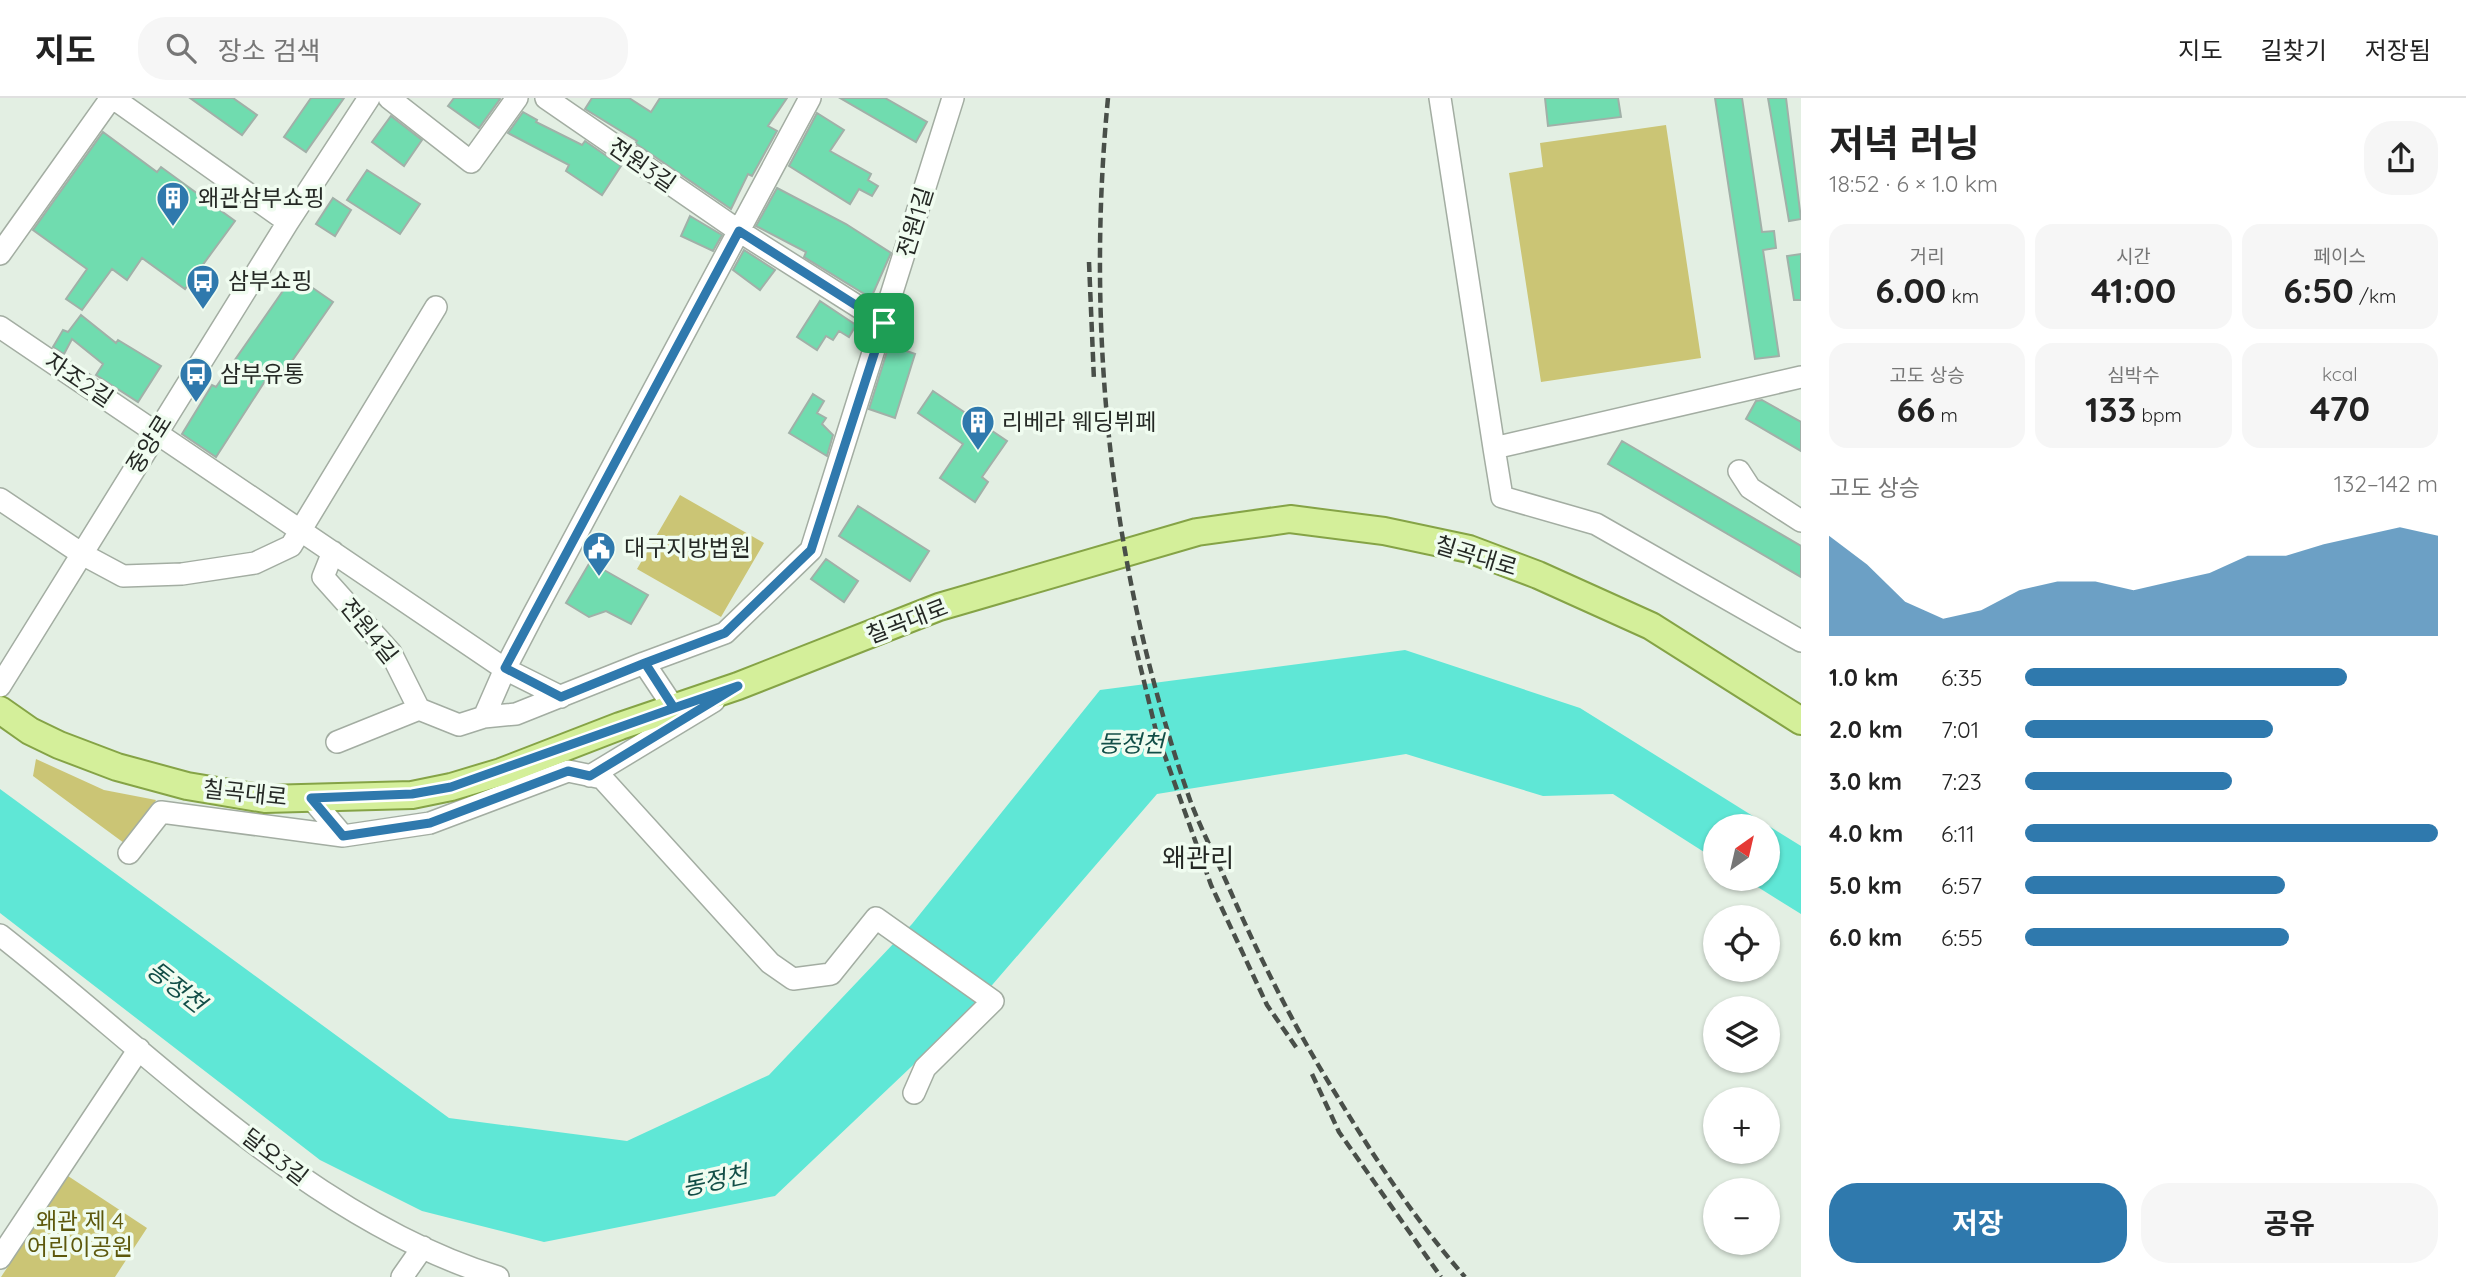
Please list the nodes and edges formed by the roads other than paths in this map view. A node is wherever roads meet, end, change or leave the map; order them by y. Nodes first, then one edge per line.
1 (112, 98) edge
2 (369, 98) edge
3 (389, 98) edge
4 (517, 98) edge
5 (545, 98) edge
6 (810, 98) edge
7 (953, 98) edge
8 (1440, 98) edge
9 (288, 222) junction
10 (739, 231) junction
11 (0, 254) edge
12 (436, 307) dead end
13 (884, 323) junction
14 (0, 327) edge
15 (1801, 377) edge
16 (157, 432) junction
17 (1494, 448) junction
18 (1738, 471) dead end
19 (0, 499) edge
20 (1801, 521) edge
21 (302, 531) junction
22 (333, 552) junction
23 (82, 554) junction
24 (1801, 641) edge
25 (645, 663) junction
26 (505, 668) junction
27 (0, 686) edge
28 (738, 686) junction
29 (561, 697) junction
30 (674, 708) junction
31 (419, 709) junction
32 (0, 710) edge
33 (484, 717) junction
34 (1801, 721) edge
35 (337, 743) dead end
36 (590, 776) junction
37 (311, 798) junction
38 (343, 836) junction
39 (129, 853) dead end
40 (0, 935) edge
41 (139, 1049) junction
42 (914, 1093) dead end
43 (423, 1247) junction
44 (0, 1258) edge
45 (402, 1277) edge
46 (498, 1277) edge

1 - 9 street
1 - 11 street
2 - 9 street, 중앙로
3 - 4 street
5 - 10 street, 전원3길
6 - 10 street
7 - 13 street, 전원1길
8 - 17 street
9 - 16 street, 중앙로
10 - 13 street, 전원3길
10 - 26 street
12 - 21 street
13 - 25 street, 전원1길
14 - 16 street, 자조2길
15 - 17 street
16 - 21 street, 전원4길
16 - 23 street, 중앙로
17 - 24 street
18 - 20 street
19 - 23 street
21 - 22 street, 전원4길
21 - 23 street
22 - 26 street, 전원4길
22 - 31 street, 전원4길
23 - 27 street, 중앙로
25 - 29 street, 전원1길
25 - 30 street
26 - 29 street, 전원4길
26 - 33 street
28 - 30 main road, 칠곡대로
28 - 34 main road, 칠곡대로
28 - 36 street
29 - 33 street, 전원1길
30 - 37 main road, 칠곡대로
31 - 33 street, 전원1길
31 - 35 street
32 - 37 main road, 칠곡대로
36 - 38 street
36 - 42 street
37 - 38 street
38 - 39 street
40 - 41 street, 달오3길
41 - 43 street, 달오3길
41 - 44 street
43 - 45 street
43 - 46 street, 달오3길

